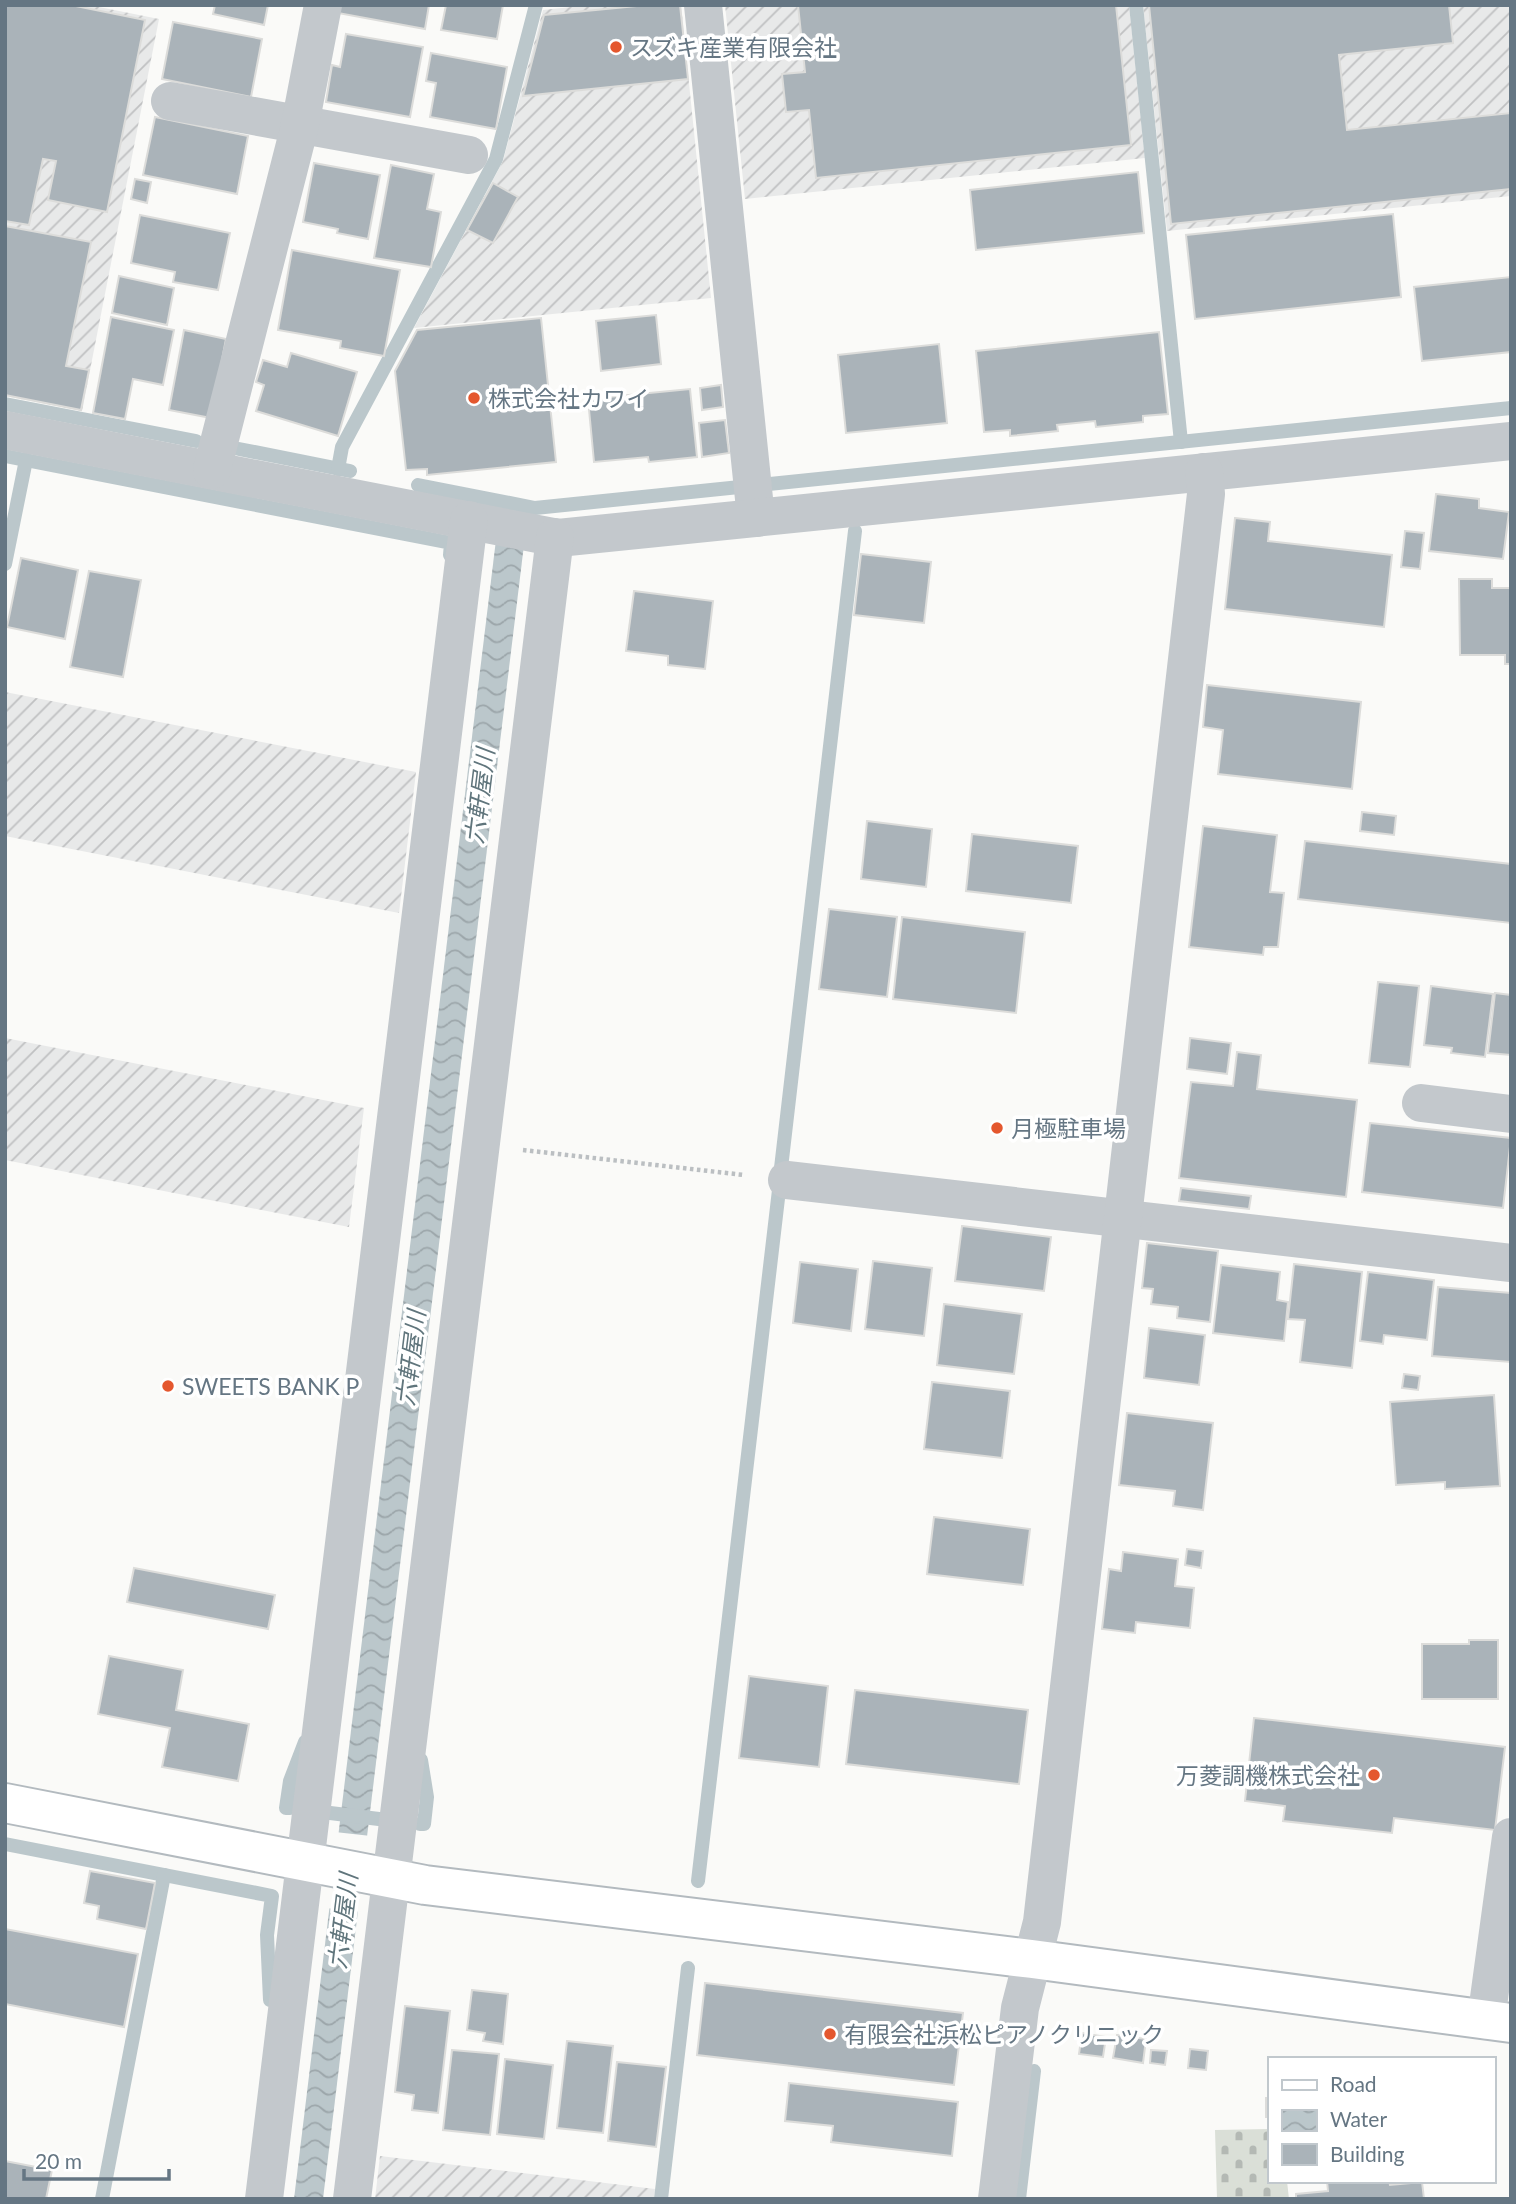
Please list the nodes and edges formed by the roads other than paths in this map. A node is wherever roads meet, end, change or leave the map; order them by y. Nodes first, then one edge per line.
1 (323, 5) edge
2 (704, 5) edge
3 (170, 101) dead end
4 (300, 125) junction
5 (469, 155) dead end
6 (5, 430) edge
7 (1511, 441) edge
8 (212, 470) junction
9 (1204, 472) junction
10 (756, 518) junction
11 (474, 522) junction
12 (549, 536) junction
13 (1421, 1104) dead end
14 (1511, 1114) edge
15 (787, 1180) road end
16 (1123, 1218) junction
17 (1511, 1263) edge
18 (5, 1803) edge
19 (1511, 1837) edge
20 (309, 1862) junction
21 (388, 1878) junction
22 (1032, 1959) junction
23 (1498, 2021) edge
24 (264, 2199) edge
25 (352, 2199) edge
26 (997, 2199) edge

1 - 4 street
2 - 10 street
3 - 4 street
4 - 5 street
4 - 8 street
6 - 8 street
7 - 9 street
8 - 11 street
9 - 10 street
9 - 16 street
10 - 12 street
11 - 12 street
11 - 20 street
12 - 21 street
13 - 14 street
15 - 16 street
16 - 17 street
16 - 22 street
18 - 20 street
19 - 23 street
20 - 21 street
20 - 24 street
21 - 22 street
21 - 25 street
22 - 23 street
22 - 26 street

